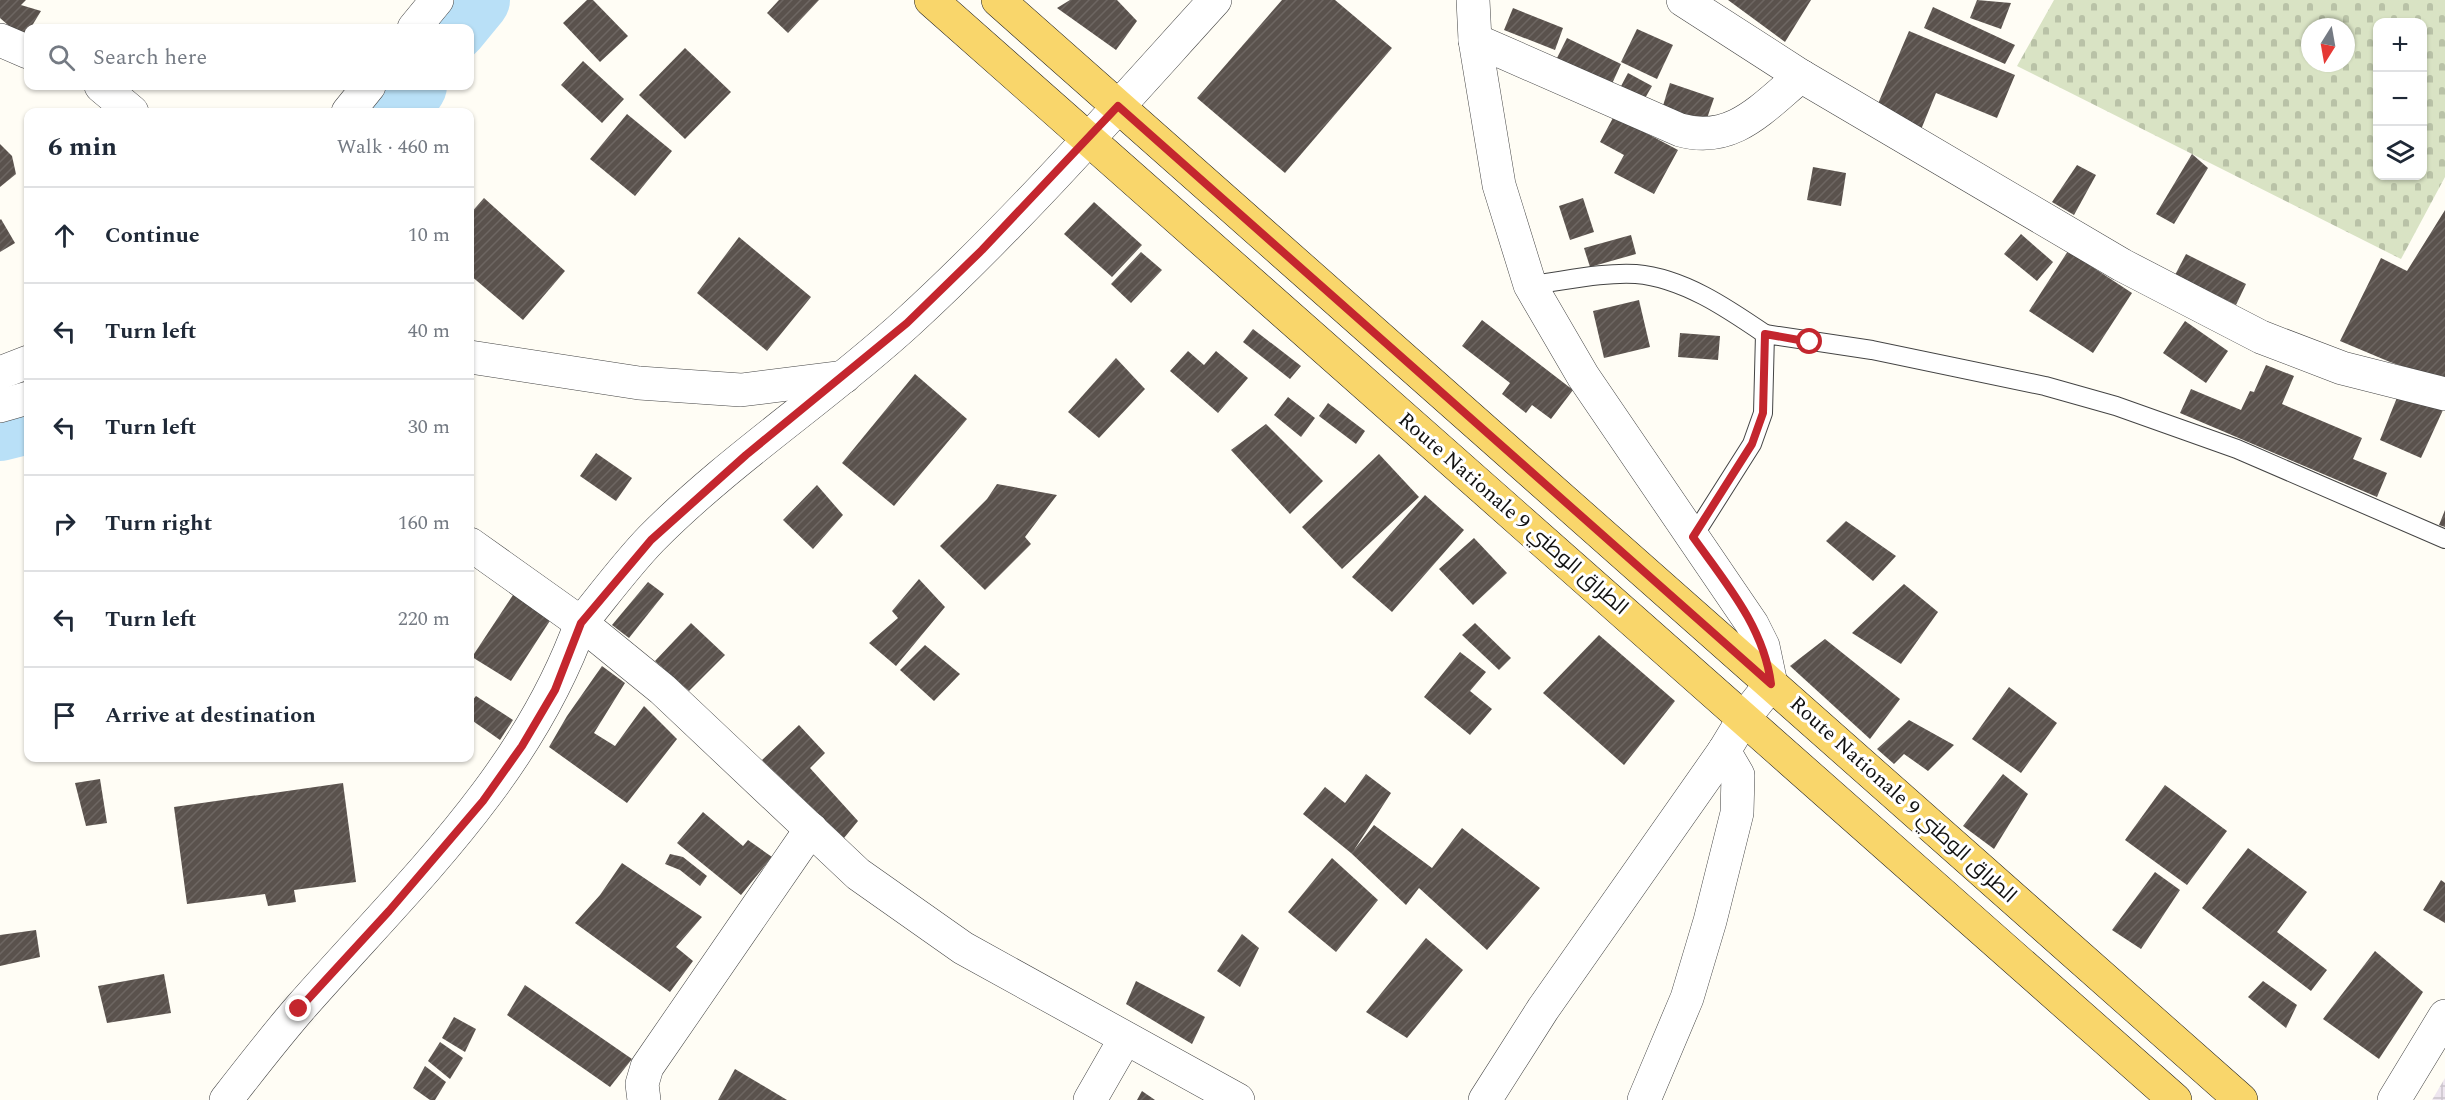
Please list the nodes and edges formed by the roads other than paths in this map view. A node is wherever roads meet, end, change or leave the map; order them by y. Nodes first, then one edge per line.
1 (437, 0) edge
2 (931, 0) edge
3 (998, 0) edge
4 (1215, 0) edge
5 (1473, 0) edge
6 (1683, 0) edge
7 (417, 24) edge
8 (0, 40) edge
9 (1475, 40) junction
10 (24, 50) edge
11 (1801, 76) junction
12 (106, 90) edge
13 (366, 90) edge
14 (1118, 106) junction
15 (127, 108) edge
16 (351, 108) edge
17 (1088, 138) junction
18 (1530, 285) junction
19 (1765, 334) junction
20 (474, 358) edge
21 (24, 364) edge
22 (0, 373) edge
23 (844, 377) junction
24 (2445, 394) edge
25 (24, 399) edge
26 (0, 406) edge
27 (1693, 537) junction
28 (2445, 539) edge
29 (474, 547) edge
30 (581, 623) junction
31 (1771, 684) junction
32 (1744, 718) junction
33 (1724, 751) junction
34 (811, 829) junction
35 (2445, 1016) edge
36 (1125, 1039) junction
37 (226, 1100) edge
38 (644, 1100) edge
39 (1090, 1100) edge
40 (1238, 1100) edge
41 (1485, 1100) edge
42 (1644, 1100) edge
43 (2175, 1100) edge
44 (2241, 1100) edge
45 (2394, 1100) edge

1 - 7 street
2 - 17 main road, Route Nationale الطراق الوطني 9
3 - 14 main road, Route Nationale الطراق الوطني 9
4 - 14 street
5 - 9 street
6 - 11 street
8 - 10 street
9 - 11 street
9 - 18 street
11 - 24 street
12 - 15 street
13 - 16 street
14 - 17 street
14 - 31 main road, Route Nationale الطراق الوطني 9
17 - 23 street
17 - 32 main road, Route Nationale الطراق الوطني 9
18 - 19 lane
18 - 27 street
19 - 27 lane
19 - 28 lane
20 - 23 street
21 - 22 street
23 - 30 street
25 - 26 street
27 - 31 street
29 - 30 street
30 - 34 street
30 - 37 street
31 - 32 street
31 - 44 main road, Route Nationale الطراق الوطني 9
32 - 33 street
32 - 43 main road, Route Nationale الطراق الوطني 9
33 - 41 street
33 - 42 street
34 - 36 street
34 - 38 street
35 - 45 street
36 - 39 street
36 - 40 street

